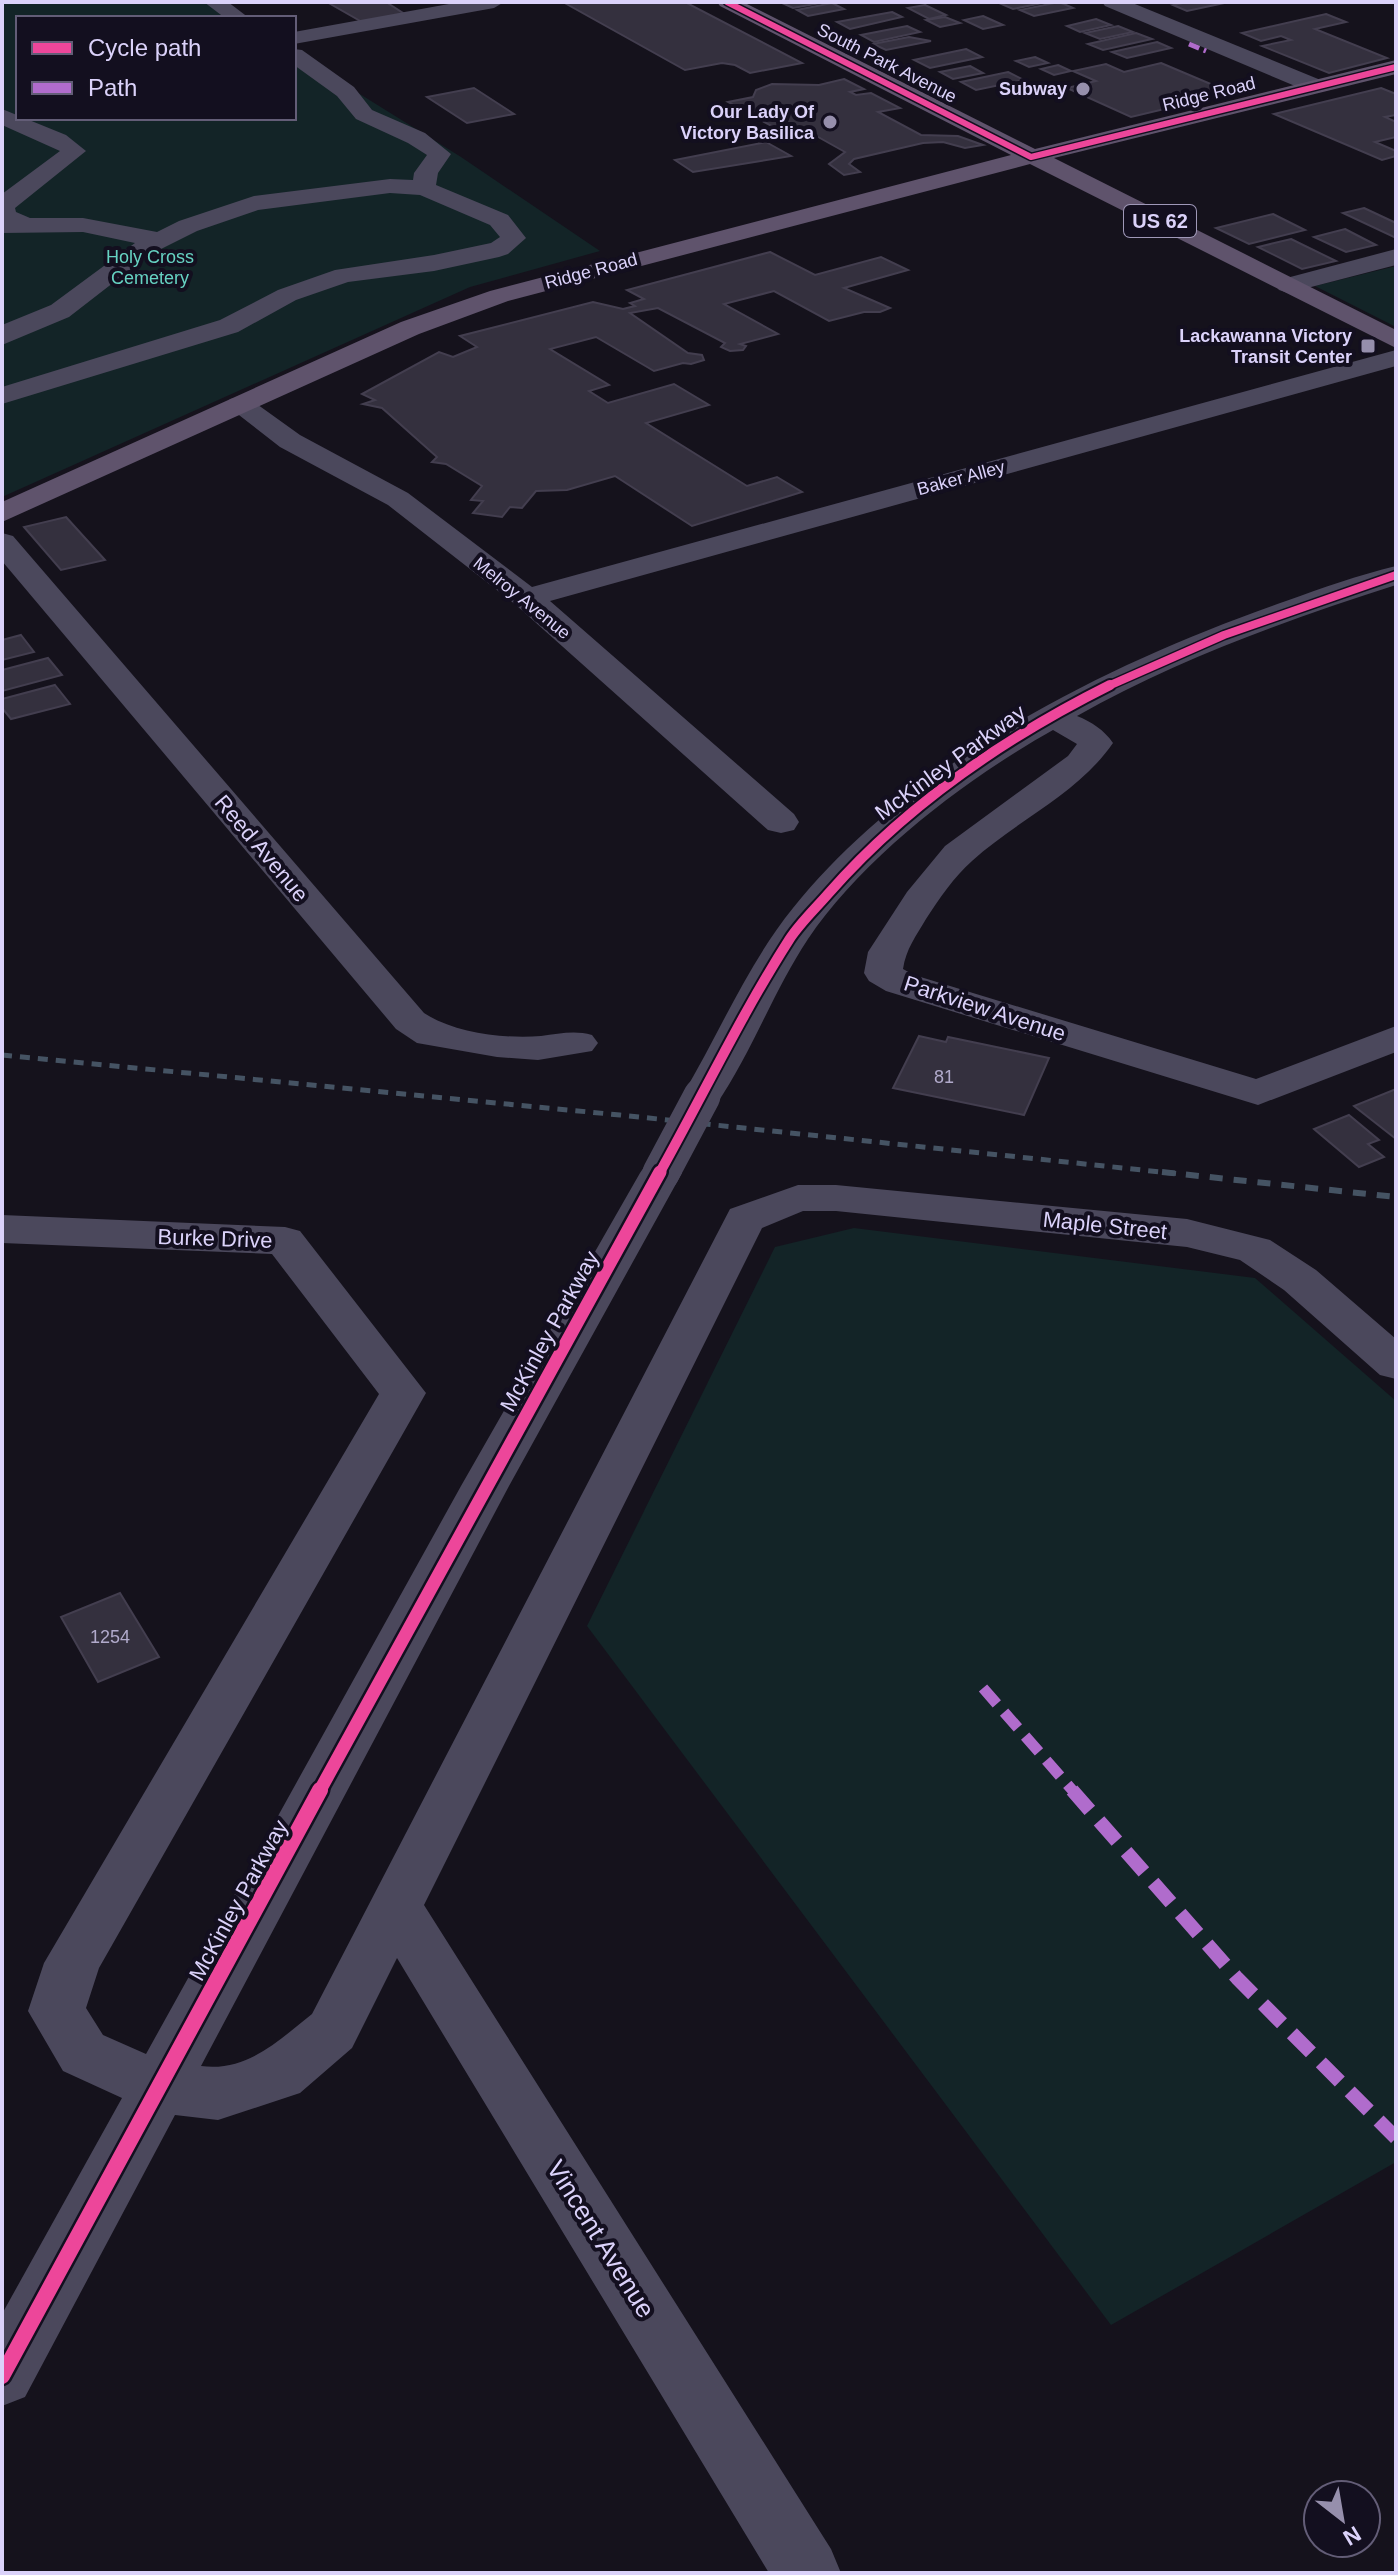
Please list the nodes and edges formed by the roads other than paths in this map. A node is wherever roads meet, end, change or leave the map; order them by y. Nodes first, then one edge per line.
1 (214, 2) edge
2 (494, 2) edge
3 (727, 2) edge
4 (1112, 2) edge
5 (236, 16) edge
6 (296, 38) edge
7 (296, 56) edge
8 (1396, 67) edge
9 (1315, 86) junction
10 (2, 116) edge
11 (1031, 157) junction
12 (424, 188) junction
13 (2, 226) edge
14 (31, 228) junction
15 (160, 240) junction
16 (1396, 257) edge
17 (1288, 285) junction
18 (2, 337) edge
19 (1396, 340) edge
20 (1396, 358) edge
21 (15, 367) dead end
22 (42, 383) junction
23 (2, 396) edge
24 (240, 405) junction
25 (2, 513) edge
26 (2, 542) edge
27 (1396, 575) edge
28 (527, 598) junction
29 (1049, 716) junction
30 (781, 822) dead end
31 (1396, 1038) edge
32 (578, 1043) dead end
33 (2, 1229) edge
34 (1396, 1364) edge
35 (395, 1906) junction
36 (159, 2087) junction
37 (2, 2376) edge
38 (807, 2573) edge

1 - 5 street
2 - 6 street
3 - 11 main road, South Park Avenue / US 62
4 - 9 street
7 - 12 street
8 - 9 main road, Ridge Road
9 - 11 main road, Ridge Road
10 - 14 street
11 - 17 main road, South Park Avenue / US 62
11 - 24 main road, Ridge Road
12 - 15 street
12 - 22 street
13 - 14 street
14 - 15 street
15 - 18 street
16 - 17 street
17 - 19 main road, South Park Avenue / US 62
20 - 28 street, Baker Alley
21 - 22 street
22 - 23 street
24 - 25 main road, Ridge Road
24 - 28 street, Melroy Avenue
26 - 32 street, Reed Avenue
27 - 29 street, McKinley Parkway
28 - 30 street, Melroy Avenue
29 - 31 street, Parkview Avenue
29 - 36 street, McKinley Parkway, bridge
33 - 36 street, Burke Drive
34 - 35 street, Maple Street
35 - 36 street, Maple Street
35 - 38 street, Vincent Avenue
36 - 37 street, McKinley Parkway

